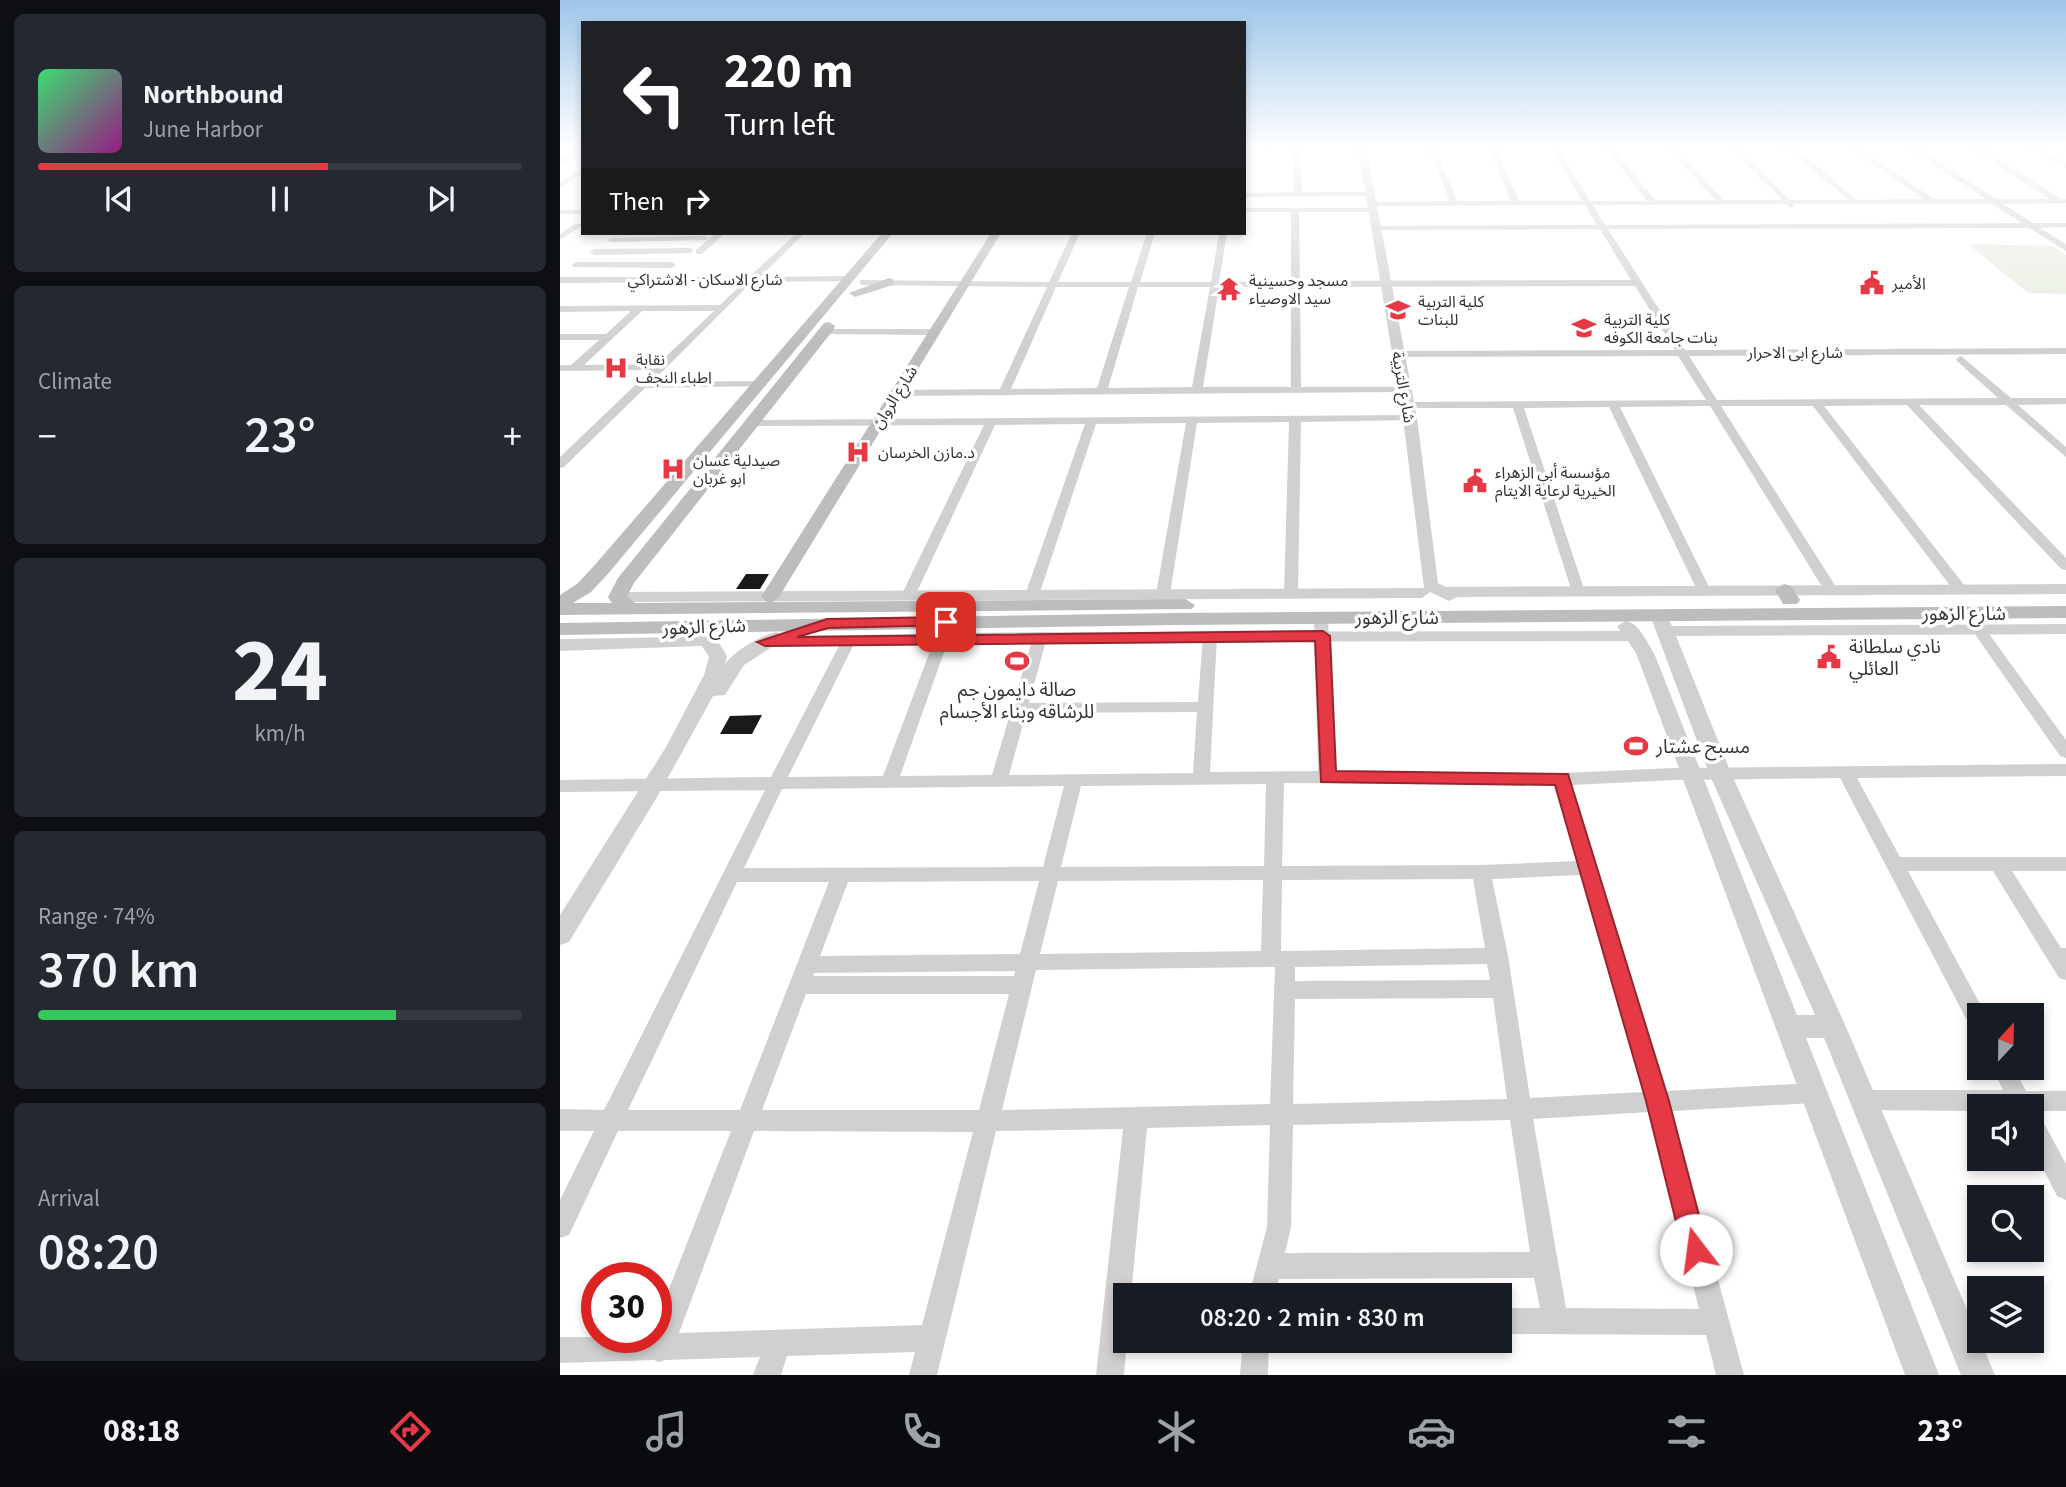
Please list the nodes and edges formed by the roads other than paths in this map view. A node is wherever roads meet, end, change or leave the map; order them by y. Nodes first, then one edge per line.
1 (1296, 212) edge
2 (1373, 212) edge
3 (1592, 212) edge
4 (2010, 212) edge
5 (1804, 218) dead end
6 (560, 225) edge
7 (581, 225) edge
8 (2031, 225) junction
9 (2066, 225) edge
10 (1812, 226) junction
11 (1601, 227) junction
12 (1376, 228) junction
13 (618, 235) edge
14 (718, 235) edge
15 (799, 235) edge
16 (887, 235) edge
17 (899, 235) edge
18 (995, 235) edge
19 (1075, 235) edge
20 (1150, 235) edge
21 (1223, 235) edge
22 (708, 236) edge
23 (560, 238) edge
24 (611, 240) junction
25 (2066, 248) edge
26 (689, 251) junction
27 (594, 252) junction
28 (576, 265) junction
29 (672, 265) junction
30 (560, 280) edge
31 (659, 280) junction
32 (889, 280) junction
33 (700, 281) junction
34 (750, 281) junction
35 (859, 281) junction
36 (966, 282) junction
37 (1639, 283) junction
38 (1137, 284) junction
39 (1216, 284) junction
40 (1294, 284) junction
41 (1386, 284) junction
42 (1053, 285) junction
43 (721, 308) junction
44 (560, 309) edge
45 (639, 309) junction
46 (825, 309) junction
47 (842, 309) junction
48 (935, 331) junction
49 (824, 332) junction
50 (560, 337) edge
51 (609, 337) junction
52 (2066, 351) edge
53 (1683, 356) junction
54 (1398, 358) junction
55 (2066, 358) edge
56 (1961, 359) junction
57 (660, 367) junction
58 (560, 368) edge
59 (574, 368) junction
60 (762, 384) junction
61 (641, 385) junction
62 (1405, 389) junction
63 (1296, 390) junction
64 (1197, 391) junction
65 (1101, 392) junction
66 (896, 393) junction
67 (1004, 393) junction
68 (2011, 401) junction
69 (2066, 401) edge
70 (1717, 403) junction
71 (1816, 403) junction
72 (1911, 403) junction
73 (1517, 404) junction
74 (1613, 404) junction
75 (1409, 412) junction
76 (1295, 419) junction
77 (1092, 420) junction
78 (1192, 420) junction
79 (878, 421) junction
80 (991, 421) junction
81 (754, 423) junction
82 (560, 446) edge
83 (579, 446) junction
84 (2066, 453) edge
85 (560, 464) edge
86 (656, 543) junction
87 (623, 544) junction
88 (2066, 566) edge
89 (2066, 589) edge
90 (1831, 590) junction
91 (1704, 591) junction
92 (1578, 592) junction
93 (1291, 593) junction
94 (1425, 593) junction
95 (1032, 595) junction
96 (908, 596) junction
97 (770, 597) junction
98 (2066, 598) edge
99 (563, 601) edge
100 (853, 601) junction
101 (1470, 602) junction
102 (623, 603) junction
103 (1172, 606) junction
104 (2031, 606) junction
105 (1976, 608) junction
106 (1794, 609) junction
107 (2066, 612) edge
108 (1616, 615) junction
109 (1215, 620) junction
110 (827, 623) junction
111 (1662, 623) junction
112 (657, 627) junction
113 (1322, 627) junction
114 (560, 629) edge
115 (990, 629) junction
116 (2066, 629) edge
117 (1635, 636) junction
118 (1040, 637) junction
119 (942, 638) junction
120 (849, 640) junction
121 (708, 642) junction
122 (765, 642) junction
123 (560, 645) edge
124 (1206, 707) junction
125 (1019, 708) junction
126 (688, 727) junction
127 (2066, 752) edge
128 (2066, 770) edge
129 (1845, 772) junction
130 (1327, 777) junction
131 (1201, 778) junction
132 (1275, 778) junction
133 (1562, 779) junction
134 (999, 780) junction
135 (1074, 780) junction
136 (890, 781) junction
137 (778, 782) junction
138 (653, 784) junction
139 (1725, 785) junction
140 (560, 786) edge
141 (1695, 786) junction
142 (1893, 864) junction
143 (1998, 864) junction
144 (2066, 864) edge
145 (1589, 868) junction
146 (1273, 872) junction
147 (1482, 872) junction
148 (1051, 873) junction
149 (731, 875) junction
150 (841, 876) junction
151 (569, 906) edge
152 (560, 935) edge
153 (1498, 956) junction
154 (1278, 960) junction
155 (2063, 962) edge
156 (802, 975) junction
157 (1026, 975) junction
158 (1502, 989) junction
159 (1284, 990) junction
160 (1969, 1003) edge
161 (1788, 1026) junction
162 (1833, 1027) junction
163 (1813, 1093) junction
164 (1863, 1100) junction
165 (1658, 1101) junction
166 (2066, 1101) edge
167 (2044, 1102) edge
168 (1967, 1103) edge
169 (1519, 1109) junction
170 (1282, 1114) junction
171 (1136, 1118) junction
172 (560, 1119) edge
173 (611, 1120) junction
174 (746, 1120) junction
175 (989, 1121) junction
176 (2044, 1147) edge
177 (2066, 1188) edge
178 (560, 1226) edge
179 (1544, 1265) junction
180 (1268, 1266) junction
181 (1264, 1283) edge
182 (672, 1315) edge
183 (1512, 1321) edge
184 (1555, 1321) junction
185 (1715, 1322) junction
186 (933, 1338) junction
187 (778, 1345) junction
188 (672, 1349) edge
189 (560, 1350) edge
190 (581, 1350) edge
191 (1255, 1353) edge
192 (767, 1375) edge
193 (923, 1375) edge
194 (1110, 1375) edge
195 (1254, 1375) edge
196 (1730, 1375) edge
197 (1922, 1375) edge
198 (1978, 1375) edge

1 - 40 street
2 - 12 street, شارع التربية
3 - 11 street
4 - 8 street
5 - 10 street
6 - 7 street
7 - 23 street
8 - 9 street
8 - 10 street
8 - 25 street
10 - 11 street
11 - 12 street
11 - 37 street
12 - 41 street, شارع التربية
13 - 24 street
14 - 31 street
15 - 34 street
16 - 35 main road
17 - 35 main road
18 - 36 main road, شارع الروان
19 - 42 street
20 - 38 street
21 - 39 street
22 - 24 street
22 - 26 street
24 - 27 street
26 - 27 street
26 - 29 street
27 - 28 street
28 - 29 street
28 - 30 street
29 - 31 street
30 - 31 street, شارع الاسكان - الاشتراكي
30 - 33 street, شارع الاسكان - الاشتراكي
31 - 33 street, شارع الاسكان - الاشتراكي
32 - 35 main road
32 - 35 main road
32 - 36 street
33 - 34 street, شارع الاسكان - الاشتراكي
34 - 35 street, شارع الاسكان - الاشتراكي
34 - 43 street
35 - 46 main road
35 - 47 main road
36 - 42 street
36 - 48 main road, شارع الروان
37 - 41 street
37 - 53 street
38 - 39 street
38 - 42 street
38 - 65 street
39 - 40 street
39 - 64 street
40 - 41 street
40 - 63 street
41 - 54 street, شارع التربية
42 - 67 street
43 - 45 street
43 - 57 street
44 - 45 street
45 - 51 street
46 - 47 main road
46 - 60 main road
47 - 49 main road
48 - 49 street
48 - 66 main road, شارع الروان
49 - 81 main road
50 - 51 street
51 - 59 street
52 - 53 street, شارع ابی الاحرار
53 - 54 street, شارع ابی الاحرار
53 - 56 street, شارع ابی الاحرار
53 - 70 street
54 - 62 street, شارع التربية
55 - 56 street, شارع ابی الاحرار
56 - 68 street
57 - 59 street
57 - 61 street
58 - 59 street
60 - 61 street
60 - 87 main road
61 - 83 street
62 - 63 street
62 - 75 street, شارع التربية
63 - 64 street
64 - 65 street
65 - 67 street
66 - 67 street
66 - 79 main road, شارع الروان
68 - 69 street
68 - 72 street
68 - 84 street
70 - 71 street
70 - 74 street
70 - 90 street
71 - 72 street
71 - 105 street
72 - 88 street
73 - 74 street
73 - 75 street
73 - 92 street
74 - 91 street
75 - 76 street
75 - 94 street, شارع التربية
76 - 78 street
76 - 93 street
77 - 78 street
77 - 80 street
77 - 95 street
78 - 103 street
79 - 80 street
79 - 81 street
79 - 97 main road, شارع الروان
80 - 96 street
81 - 86 main road
82 - 83 street
83 - 85 street
86 - 87 main road
86 - 102 main road
87 - 99 main road
89 - 105 street
90 - 105 street
90 - 106 street
91 - 92 street
91 - 106 street
92 - 94 street
93 - 94 street
93 - 103 street
94 - 101 main road, شارع الزهور
94 - 101 street
94 - 109 main road, شارع الزهور
95 - 96 street
95 - 103 street
96 - 100 street
97 - 100 street
97 - 102 street
98 - 104 main road, شارع الزهور
99 - 102 main road, شارع الزهور
100 - 102 main road, شارع الزهور
100 - 103 main road, شارع الزهور
101 - 106 main road, شارع الزهور
103 - 109 main road, شارع الزهور
103 - 115 main road, شارع الزهور
104 - 105 main road, شارع الزهور
104 - 107 main road, شارع الزهور
105 - 106 main road, شارع الزهور
105 - 116 street
105 - 127 street
106 - 111 main road, شارع الزهور
108 - 111 main road, شارع الزهور
108 - 113 main road, شارع الزهور
108 - 117 street
109 - 113 main road, شارع الزهور
109 - 118 street
109 - 124 street
110 - 112 main road, شارع الزهور
110 - 115 main road, شارع الزهور
110 - 122 street
111 - 139 street
112 - 114 main road, شارع الزهور
112 - 121 street
113 - 117 street
113 - 130 street
115 - 118 street
115 - 119 street
117 - 141 street
118 - 125 street
119 - 120 street
119 - 136 street
120 - 122 street
120 - 137 street
121 - 123 street
121 - 126 street
122 - 126 street
124 - 125 street
124 - 131 street
125 - 134 street
126 - 138 street
128 - 129 street
129 - 139 street
129 - 142 street
130 - 132 street
130 - 133 street
131 - 132 street
131 - 135 street
132 - 146 street
133 - 141 street
133 - 145 street
134 - 135 street
134 - 136 street
135 - 148 street
136 - 137 street
137 - 138 street
137 - 149 street
138 - 140 street
138 - 151 street
139 - 141 street
139 - 162 street
141 - 161 street
142 - 143 street
142 - 160 street
143 - 144 street
143 - 155 street
145 - 147 street
145 - 165 street
146 - 147 street
146 - 148 street
146 - 154 street
147 - 153 street
148 - 150 street
148 - 157 street
149 - 150 street
149 - 173 street
150 - 156 street
151 - 152 street
153 - 154 street
153 - 158 street
154 - 157 street
154 - 159 street
156 - 157 street
156 - 174 street
157 - 175 street
158 - 159 street
158 - 169 street
159 - 170 street
161 - 162 street
161 - 163 street
162 - 164 street
163 - 165 street
163 - 197 street
164 - 168 street
164 - 198 street
165 - 169 street
165 - 185 street
166 - 167 street
169 - 170 street
169 - 179 street
170 - 171 street
170 - 180 street
171 - 175 street
171 - 194 street
172 - 173 street
173 - 174 street
173 - 178 street
174 - 175 street
174 - 182 street
175 - 186 street
176 - 177 street
179 - 180 street
179 - 184 street
180 - 181 street
183 - 184 street
184 - 185 street
185 - 196 street
186 - 187 street
186 - 193 street
187 - 188 street
187 - 192 street
189 - 190 street
191 - 195 street

